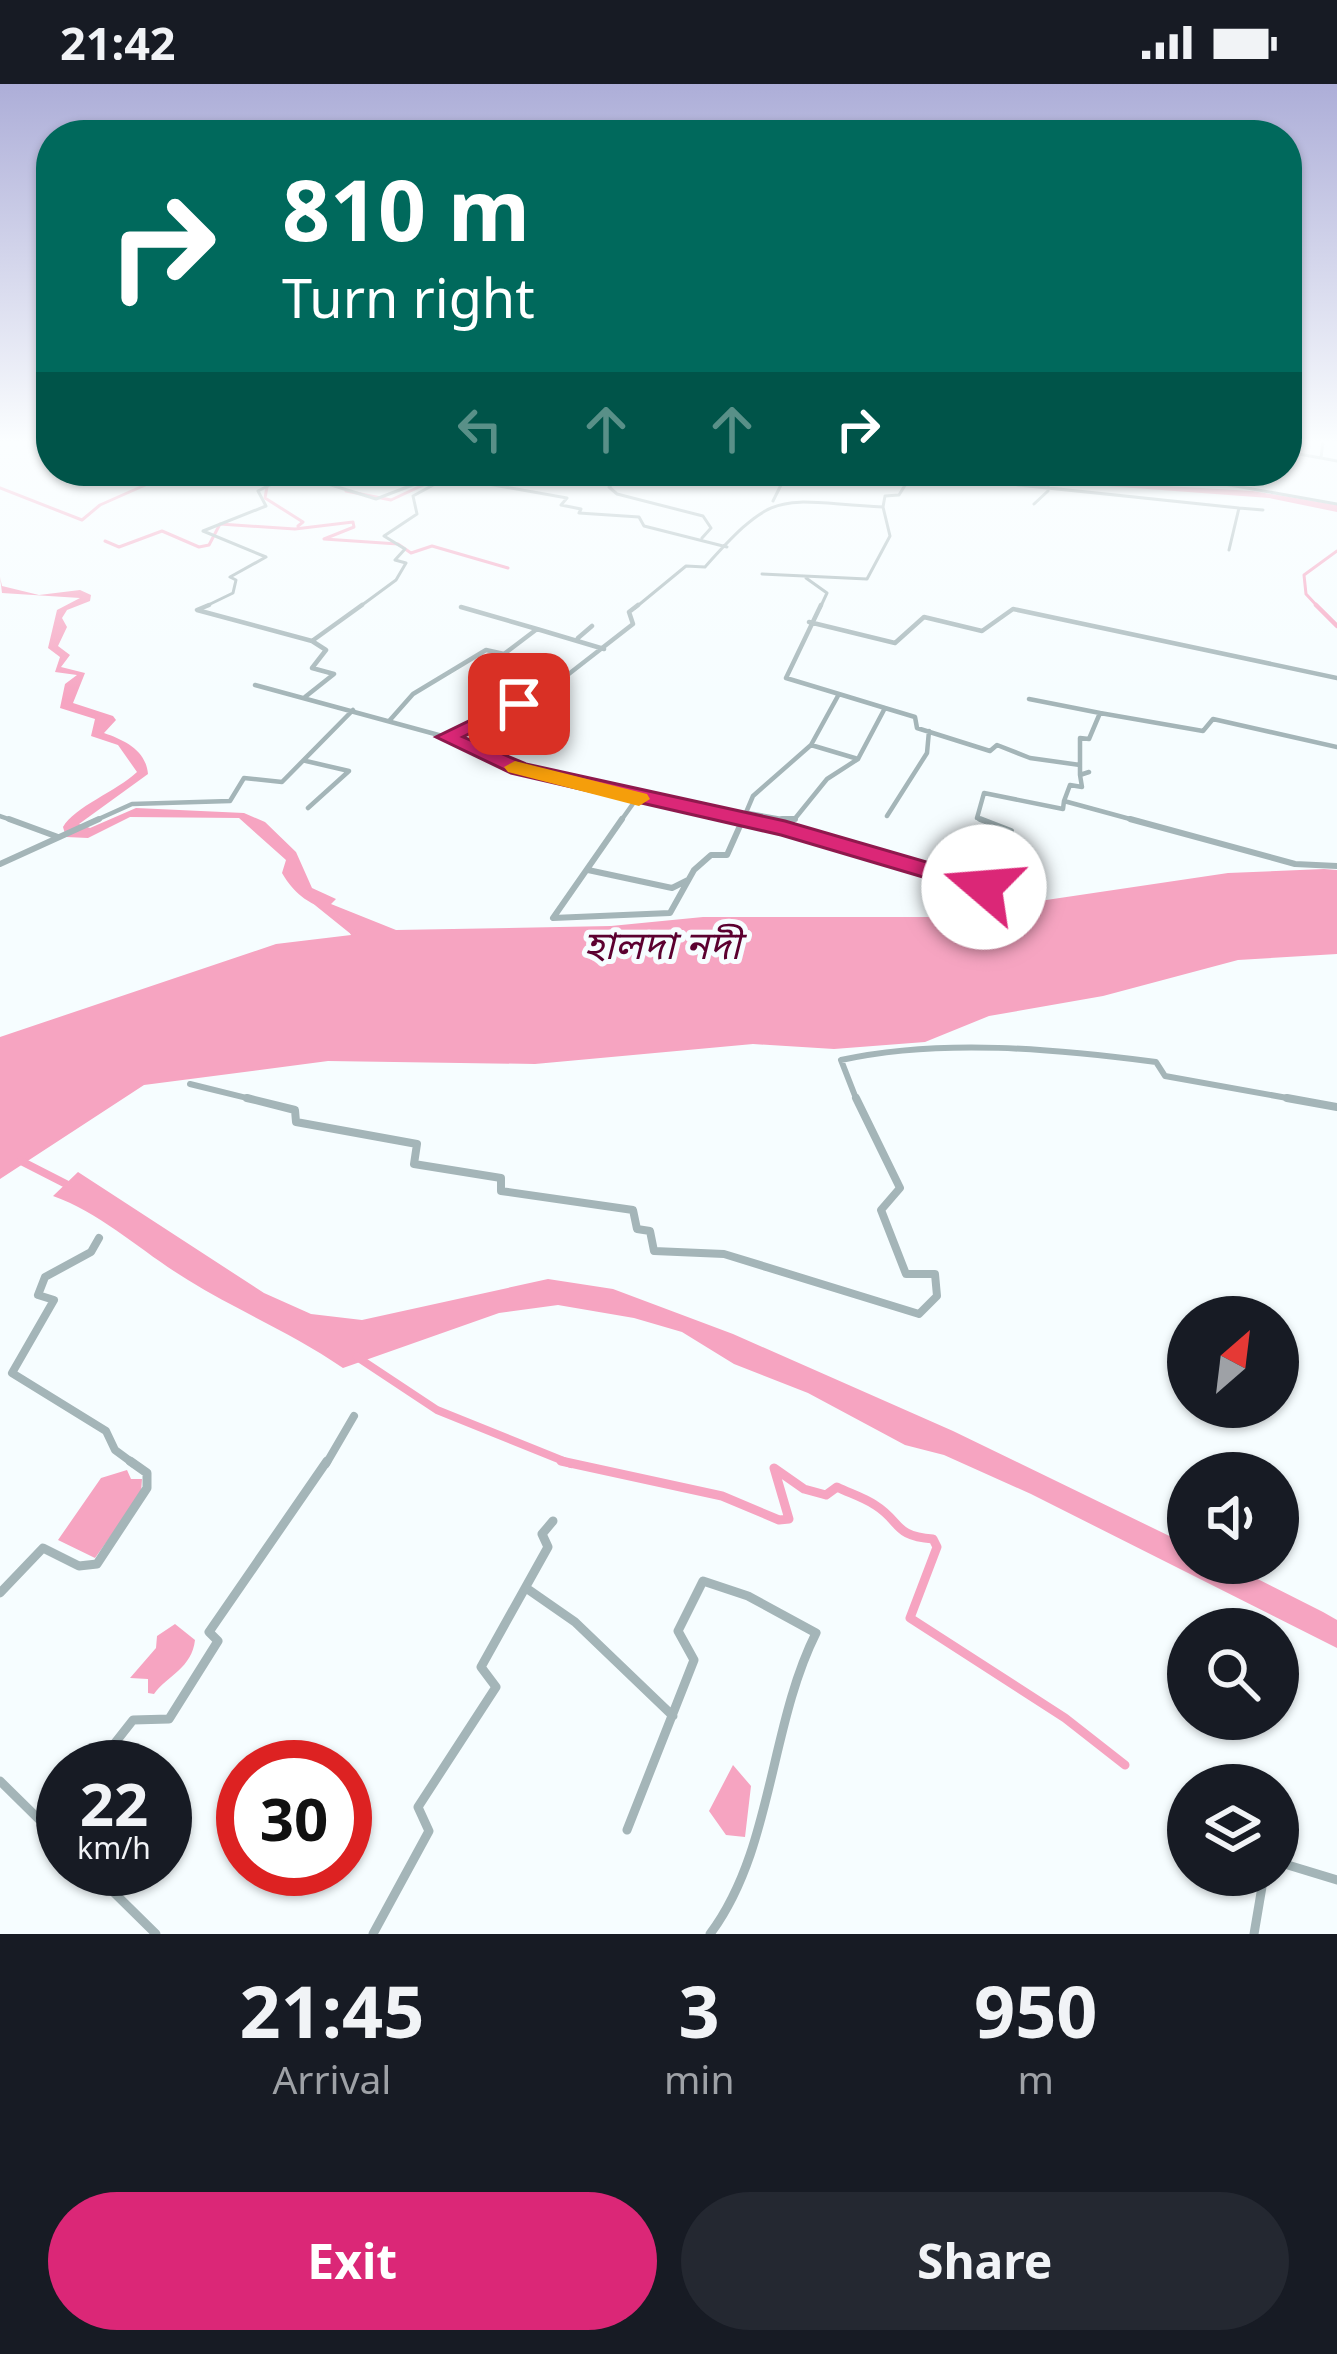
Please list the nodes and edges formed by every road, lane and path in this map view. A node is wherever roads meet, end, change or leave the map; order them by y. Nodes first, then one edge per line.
1 (210, 527) edge
2 (397, 527) edge
3 (650, 527) edge
4 (709, 527) edge
5 (742, 527) edge
6 (888, 527) edge
7 (1234, 527) edge
8 (702, 538) junction
9 (727, 547) junction
10 (1229, 550) dead end
11 (762, 574) dead end
12 (806, 578) junction
13 (460, 607) dead end
14 (809, 622) junction
15 (592, 626) dead end
16 (537, 628) junction
17 (578, 638) junction
18 (312, 641) junction
19 (604, 649) junction
20 (1337, 678) edge
21 (255, 685) dead end
22 (838, 694) junction
23 (303, 698) junction
24 (1029, 699) dead end
25 (885, 709) junction
26 (352, 710) junction
27 (1100, 713) junction
28 (390, 720) junction
29 (929, 731) junction
30 (446, 737) junction
31 (811, 745) junction
32 (1337, 747) edge
33 (858, 759) junction
34 (306, 761) junction
35 (1080, 764) junction
36 (1089, 772) dead end
37 (1080, 775) junction
38 (637, 798) junction
39 (1064, 801) junction
40 (308, 808) dead end
41 (748, 813) junction
42 (0, 816) edge
43 (887, 816) dead end
44 (743, 821) junction
45 (58, 838) junction
46 (0, 864) edge
47 (1337, 866) edge
48 (588, 870) junction
49 (689, 880) junction
50 (984, 887) junction
51 (1022, 898) dead end
52 (190, 1084) dead end
53 (1337, 1107) edge
54 (99, 1238) dead end
55 (353, 1416) dead end
56 (553, 1521) dead end
57 (528, 1588) junction
58 (0, 1593) edge
59 (673, 1716) junction
60 (117, 1740) edge
61 (0, 1781) edge
62 (36, 1816) edge
63 (627, 1830) dead end
64 (1299, 1870) edge
65 (1337, 1880) edge
66 (117, 1896) edge
67 (1260, 1896) edge
68 (156, 1934) edge
69 (373, 1934) edge
70 (710, 1934) edge
71 (1254, 1934) edge

1 - 18 street
2 - 18 street
3 - 8 street
4 - 8 street
5 - 9 street
6 - 12 street
7 - 10 street
8 - 9 street
9 - 19 street
11 - 12 street
12 - 14 street
13 - 16 street
14 - 20 street
14 - 22 street
15 - 17 street
16 - 17 street
16 - 28 street
17 - 19 street
18 - 23 street
19 - 30 street
21 - 23 street
22 - 25 street
22 - 31 street
23 - 26 street
24 - 27 street
25 - 29 street
25 - 33 street
26 - 28 street
26 - 34 street
27 - 32 street
27 - 35 street
28 - 30 street
29 - 35 street
29 - 43 street
30 - 38 street
31 - 33 street
31 - 41 street
33 - 41 street
34 - 40 street
34 - 45 street
35 - 37 street
36 - 37 street
37 - 39 street
38 - 44 street
38 - 48 street
39 - 47 street
39 - 50 street
41 - 44 street
42 - 45 street
44 - 49 street
44 - 50 street
45 - 46 street
48 - 49 street
48 - 49 street
50 - 51 street
52 - 53 street
54 - 58 street
55 - 60 street
56 - 57 street
57 - 59 street
57 - 69 street
59 - 63 street
59 - 70 street
61 - 62 street
64 - 65 street
66 - 68 street
67 - 71 street

